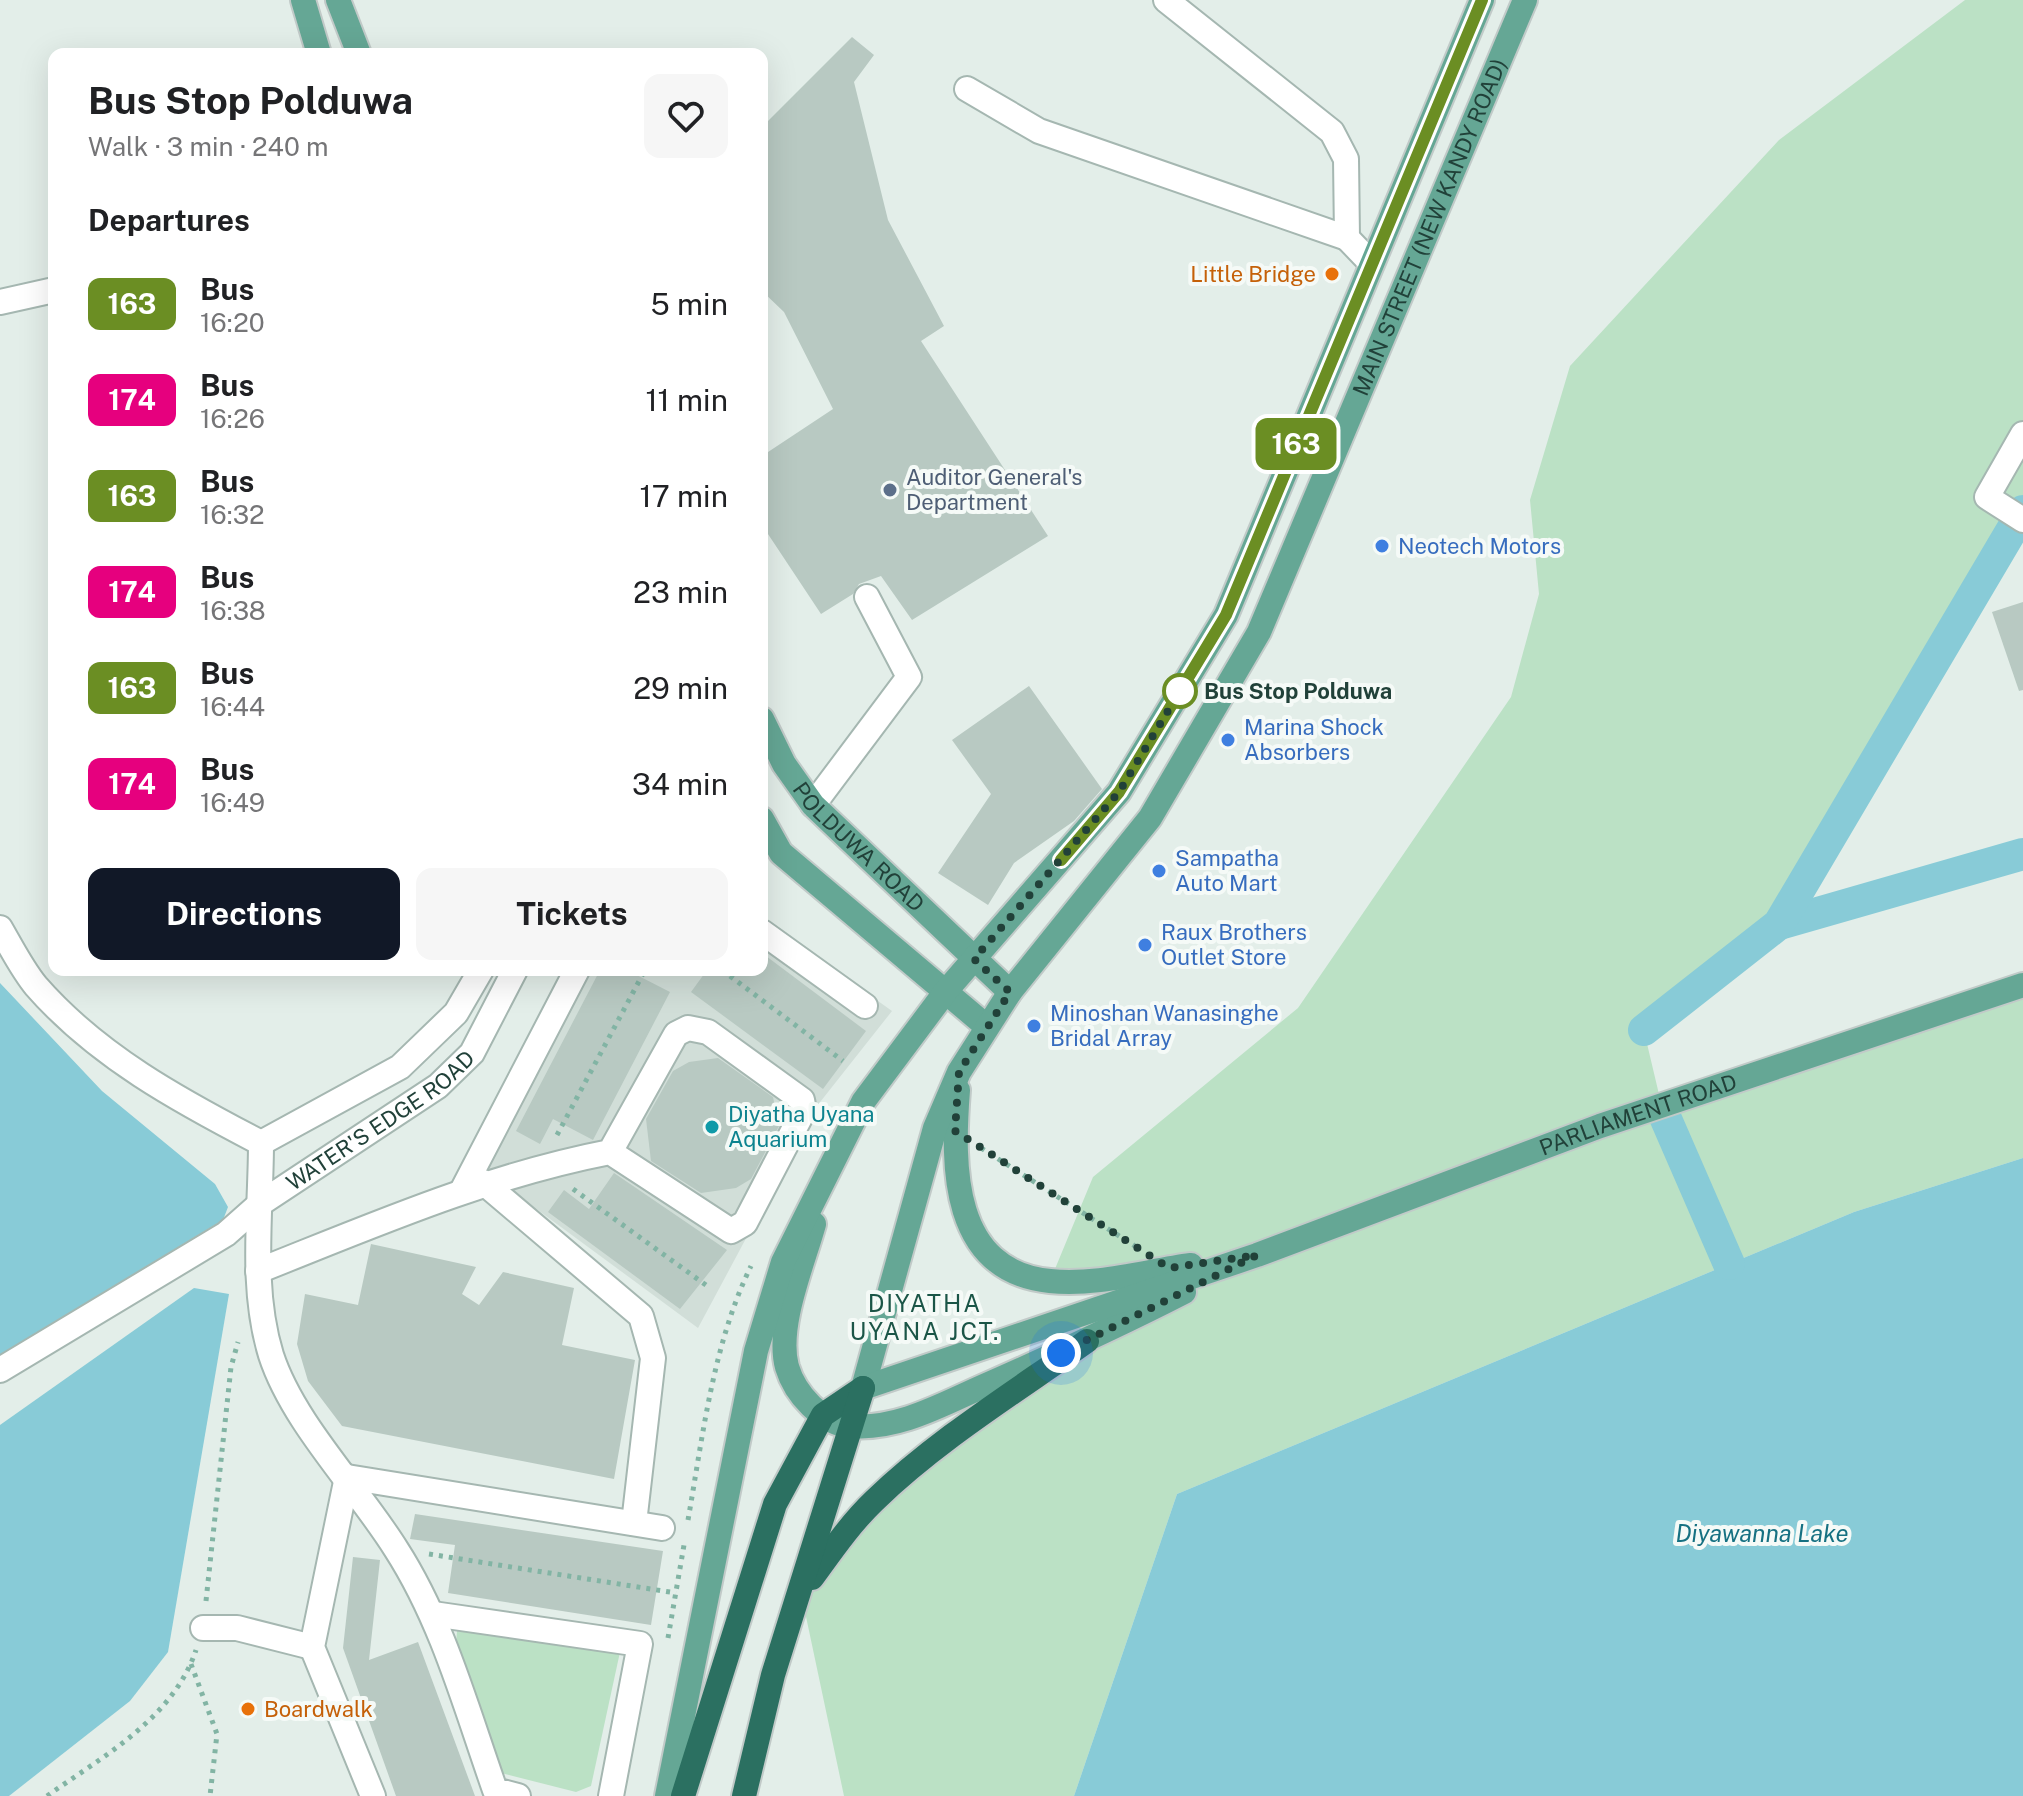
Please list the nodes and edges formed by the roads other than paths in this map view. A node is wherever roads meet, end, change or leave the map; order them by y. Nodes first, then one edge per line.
1 (303, 0) edge
2 (338, 0) edge
3 (1166, 0) edge
4 (1482, 0) edge
5 (1525, 0) edge
6 (317, 48) edge
7 (357, 48) edge
8 (967, 89) dead end
9 (1347, 238) junction
10 (1370, 262) junction
11 (48, 291) edge
12 (0, 302) edge
13 (2023, 434) edge
14 (2023, 520) edge
15 (867, 597) dead end
16 (768, 734) edge
17 (813, 805) junction
18 (771, 847) edge
19 (0, 928) edge
20 (768, 936) edge
21 (974, 959) junction
22 (478, 976) edge
23 (512, 976) edge
24 (574, 976) edge
25 (2023, 985) edge
26 (946, 991) junction
27 (1010, 992) junction
28 (865, 1006) dead end
29 (986, 1026) junction
30 (959, 1072) junction
31 (261, 1143) junction
32 (610, 1152) junction
33 (834, 1157) junction
34 (473, 1186) junction
35 (261, 1203) junction
36 (1257, 1255) junction
37 (258, 1271) junction
38 (1087, 1341) junction
39 (0, 1370) edge
40 (863, 1388) junction
41 (823, 1415) junction
42 (850, 1426) junction
43 (347, 1477) junction
44 (634, 1523) junction
45 (662, 1528) dead end
46 (801, 1593) junction
47 (433, 1614) junction
48 (203, 1628) road end
49 (312, 1647) junction
50 (373, 1796) edge
51 (518, 1796) edge
52 (611, 1796) edge
53 (667, 1796) edge
54 (683, 1796) edge
55 (744, 1796) edge

1 - 6 main road
2 - 7 main road
3 - 9 street
4 - 10 main road, MAIN STREET (NEW KANDY ROAD)
5 - 27 main road, MAIN STREET (NEW KANDY ROAD)
8 - 9 street
9 - 10 street
10 - 21 main road, MAIN STREET (NEW KANDY ROAD)
11 - 12 street
13 - 14 street
15 - 17 street
16 - 17 main road, POLDUWA ROAD
17 - 21 main road, POLDUWA ROAD
18 - 26 main road
19 - 31 street
20 - 28 street
21 - 26 main road, MAIN STREET (NEW KANDY ROAD)
21 - 27 main road, POLDUWA ROAD
22 - 31 street, WATER'S EDGE ROAD
23 - 35 street, WATER'S EDGE ROAD
24 - 34 street
25 - 36 main road, PARLIAMENT ROAD
26 - 29 main road
26 - 33 main road, MAIN STREET (NEW KANDY ROAD)
27 - 29 main road, MAIN STREET (NEW KANDY ROAD)
29 - 30 main road, MAIN STREET (NEW KANDY ROAD)
30 - 36 main road
30 - 40 main road, MAIN STREET (NEW KANDY ROAD)
31 - 35 street, WATER'S EDGE ROAD
32 - 32 street
32 - 34 street
33 - 41 main road
33 - 53 main road
34 - 37 street
34 - 44 street
35 - 37 street
35 - 39 street
36 - 38 main road, PARLIAMENT ROAD
36 - 40 main road, PARLIAMENT ROAD
37 - 43 street
38 - 42 main road, PARLIAMENT ROAD
38 - 46 highway
40 - 41 highway
40 - 42 highway
41 - 42 main road
41 - 54 highway
42 - 46 highway
43 - 44 street
43 - 47 street
43 - 49 street
44 - 45 street
46 - 55 highway
47 - 51 street
47 - 52 street
48 - 49 street
49 - 50 street

